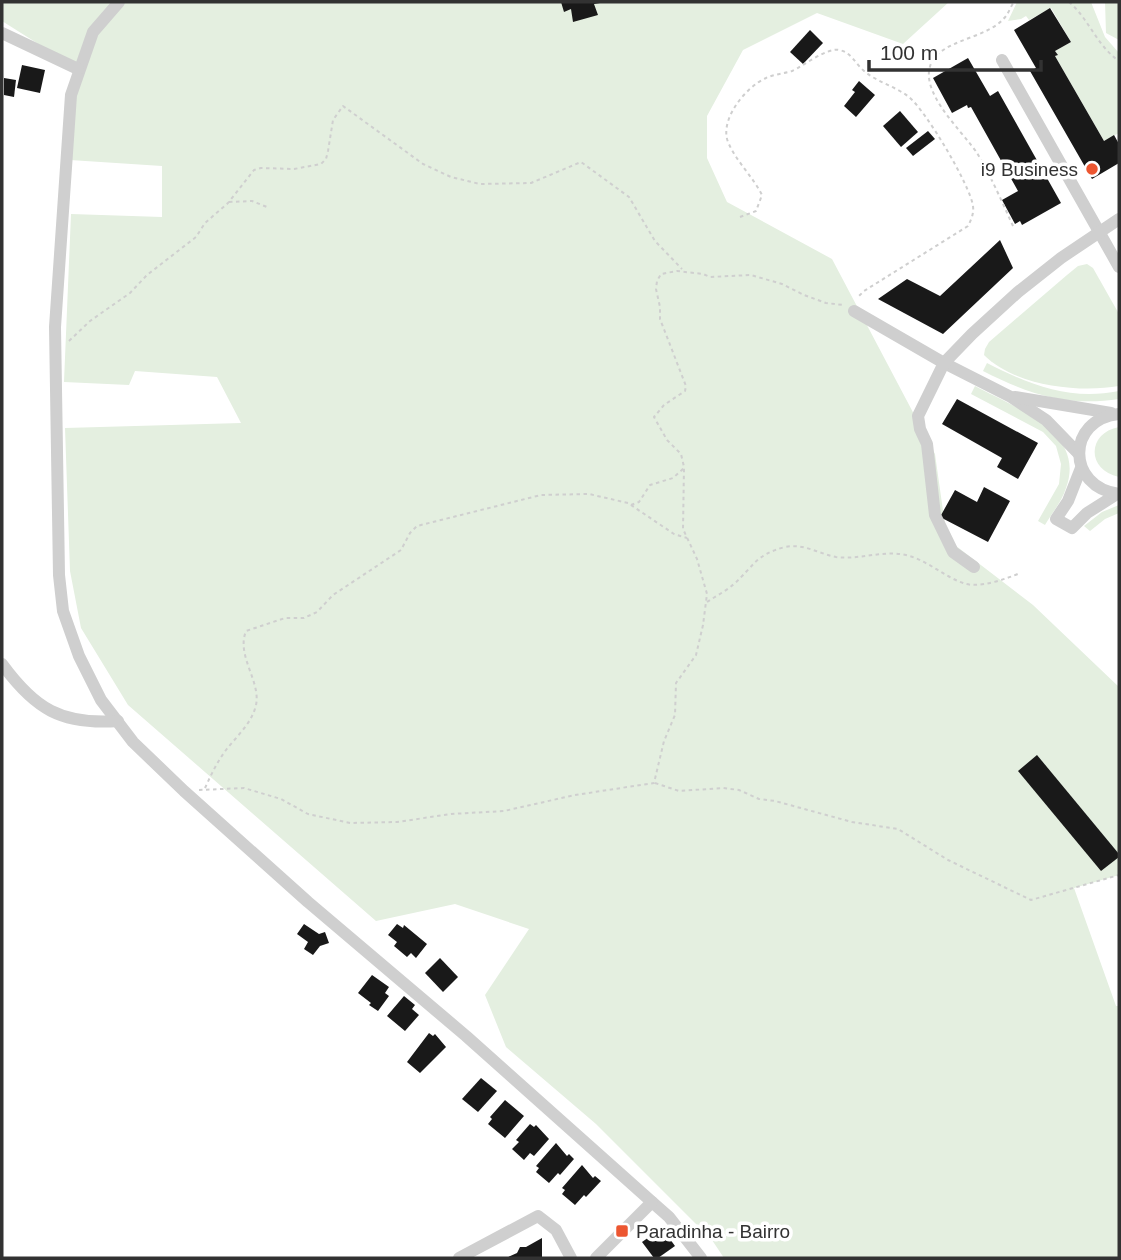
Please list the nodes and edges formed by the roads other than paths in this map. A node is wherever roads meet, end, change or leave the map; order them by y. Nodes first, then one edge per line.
1 (119, 2) edge
2 (2, 33) edge
3 (1002, 60) dead end
4 (78, 69) junction
5 (1119, 219) edge
6 (1099, 232) junction
7 (1119, 267) edge
8 (854, 311) dead end
9 (944, 363) junction
10 (1011, 397) junction
11 (1118, 414) edge
12 (1079, 454) junction
13 (1081, 468) junction
14 (1118, 494) edge
15 (974, 567) dead end
16 (2, 664) edge
17 (118, 722) junction
18 (652, 1202) junction
19 (459, 1258) edge
20 (571, 1258) edge
21 (596, 1258) edge
22 (701, 1258) edge

1 - 4 street
2 - 4 street
3 - 6 street
4 - 17 street
5 - 6 street
6 - 7 street
6 - 9 street
8 - 9 street
9 - 10 street
9 - 15 street
10 - 11 street
10 - 12 street
11 - 12 street
12 - 13 street
13 - 14 street
13 - 14 street
16 - 17 street
17 - 18 street
18 - 21 street
18 - 22 street
19 - 20 street

